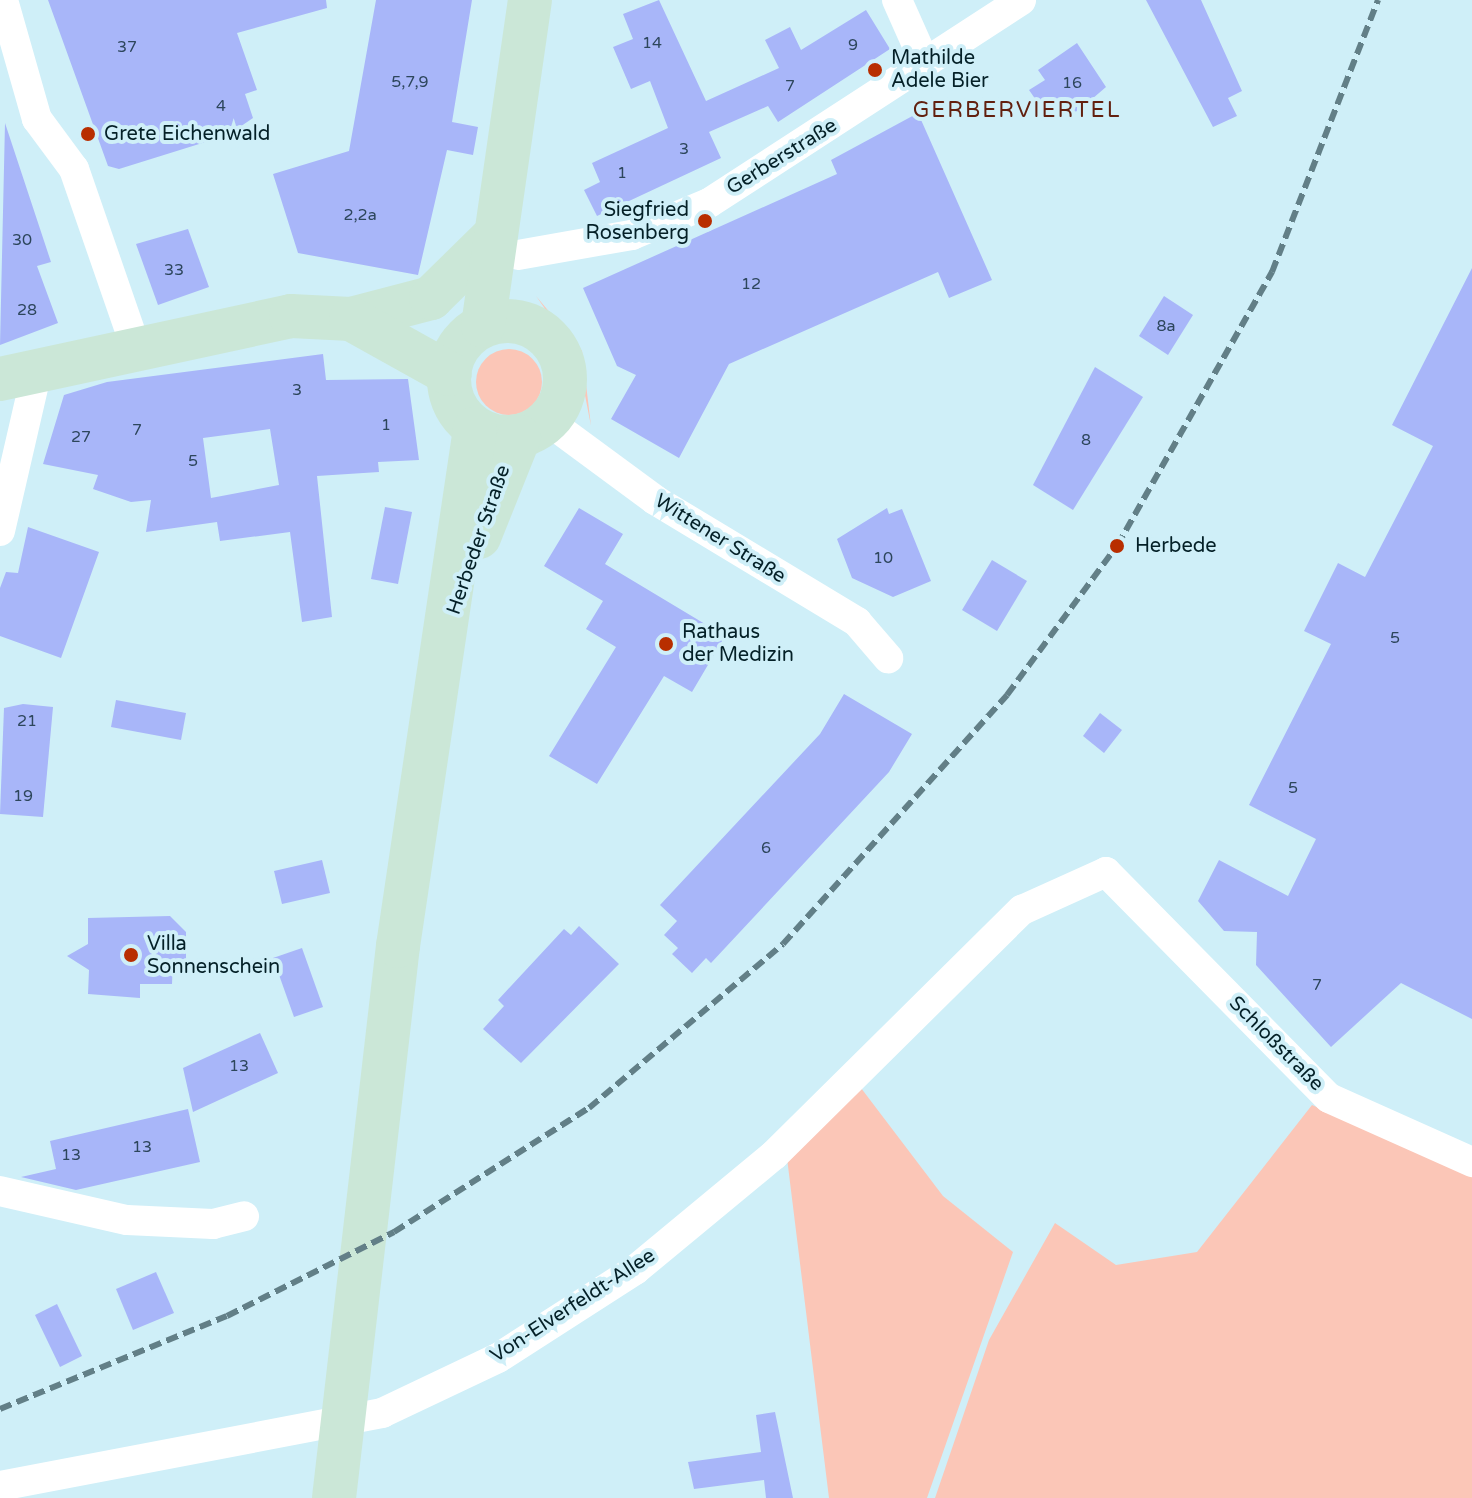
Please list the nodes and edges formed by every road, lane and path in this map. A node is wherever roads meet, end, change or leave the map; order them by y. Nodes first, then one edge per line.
1 (3, 0) edge
2 (530, 0) edge
3 (897, 0) edge
4 (1021, 0) edge
5 (926, 65) junction
6 (506, 245) junction
7 (364, 316) junction
8 (528, 324) junction
9 (475, 331) junction
10 (136, 348) junction
11 (450, 374) junction
12 (19, 375) edge
13 (475, 429) junction
14 (533, 429) junction
15 (0, 531) edge
16 (443, 645) junction
17 (888, 658) dead end
18 (1116, 875) joint
19 (1472, 1162) edge
20 (0, 1191) edge
21 (244, 1216) dead end
22 (0, 1486) edge
23 (334, 1498) edge

1 - 10 street
2 - 6 main road
3 - 5 street
4 - 5 street, Gerberstraße
5 - 6 street, Gerberstraße
6 - 7 main road
6 - 8 main road
6 - 9 main road
7 - 9 main road
7 - 10 main road
7 - 11 main road
8 - 9 main road
8 - 14 main road
9 - 11 main road
10 - 12 main road
11 - 13 main road
12 - 15 street
13 - 14 main road
13 - 16 main road
14 - 16 main road, Herbeder Straße
14 - 17 street, Wittener Straße
16 - 23 main road
18 - 19 street, Schloßstraße
18 - 22 street, Von-Elverfeldt-Allee
20 - 21 street

